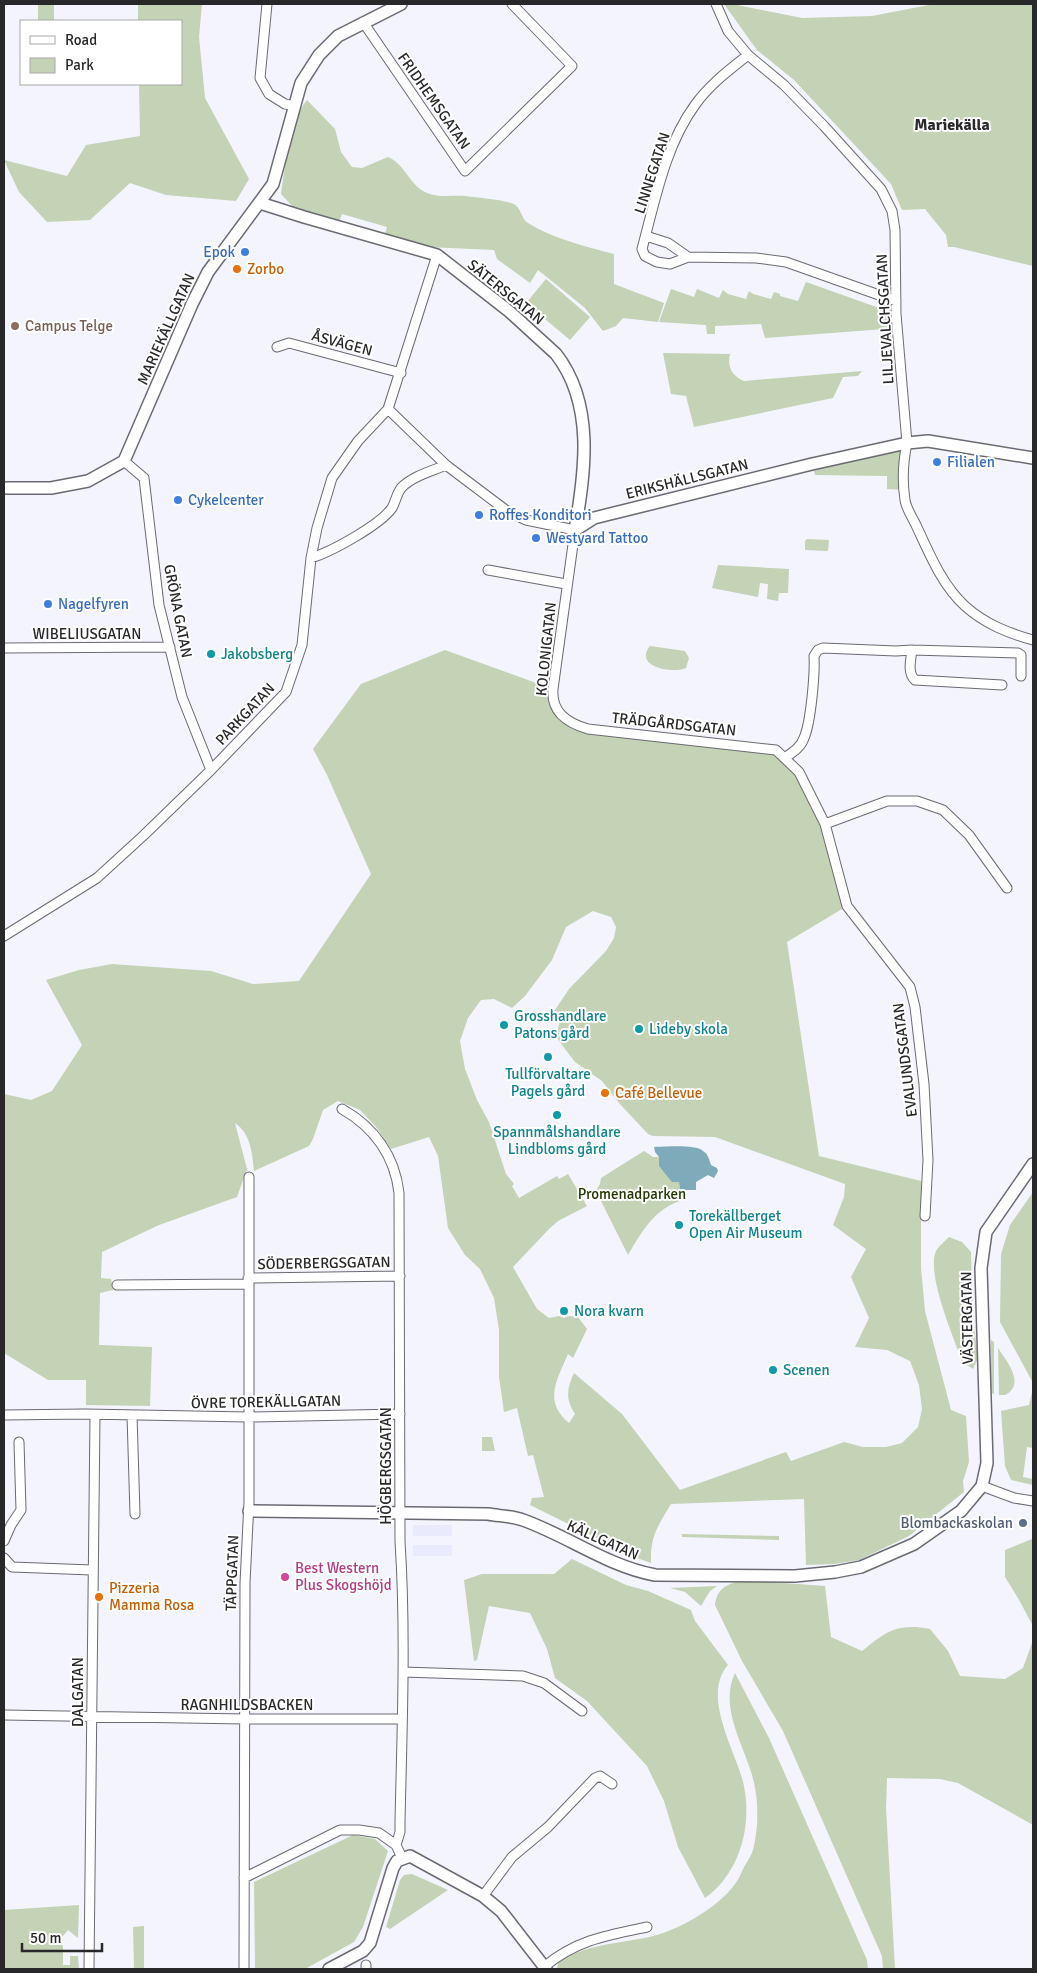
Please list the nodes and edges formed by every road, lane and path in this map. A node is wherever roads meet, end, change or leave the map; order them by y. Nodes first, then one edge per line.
1 (267, 4) edge
2 (401, 4) edge
3 (512, 4) edge
4 (716, 4) edge
5 (363, 22) junction
6 (748, 55) junction
7 (294, 106) junction
8 (260, 203) junction
9 (646, 236) junction
10 (437, 255) junction
11 (688, 257) junction
12 (896, 302) junction
13 (277, 347) dead end
14 (401, 373) junction
15 (388, 409) junction
16 (907, 443) junction
17 (1033, 458) edge
18 (124, 461) junction
19 (446, 465) junction
20 (4, 488) edge
21 (574, 530) junction
22 (311, 558) junction
23 (488, 570) dead end
24 (566, 584) junction
25 (1033, 640) edge
26 (170, 647) junction
27 (4, 648) edge
28 (912, 650) junction
29 (1021, 676) dead end
30 (1002, 685) dead end
31 (560, 715) joint
32 (786, 757) junction
33 (211, 770) junction
34 (825, 824) junction
35 (1007, 888) dead end
36 (4, 937) edge
37 (342, 1109) dead end
38 (1033, 1164) edge
39 (249, 1177) dead end
40 (925, 1216) dead end
41 (400, 1276) junction
42 (248, 1281) junction
43 (118, 1285) dead end
44 (400, 1414) junction
45 (4, 1415) edge
46 (94, 1415) junction
47 (132, 1415) junction
48 (248, 1417) junction
49 (19, 1442) dead end
50 (982, 1486) junction
51 (1033, 1501) edge
52 (249, 1511) junction
53 (134, 1514) dead end
54 (400, 1514) junction
55 (4, 1542) edge
56 (4, 1558) edge
57 (92, 1570) junction
58 (403, 1672) junction
59 (582, 1712) dead end
60 (4, 1716) edge
61 (92, 1716) junction
62 (401, 1718) junction
63 (245, 1719) junction
64 (612, 1784) dead end
65 (396, 1845) junction
66 (402, 1858) junction
67 (244, 1878) junction
68 (483, 1896) junction
69 (647, 1926) dead end
70 (545, 1968) edge
71 (89, 1969) edge
72 (244, 1969) edge
73 (329, 1969) edge

1 - 7 street
2 - 5 street, MARIEKÄLLGATAN
3 - 5 street, FRIDHEMSGATAN
4 - 6 street, LILJEVALCHSGATAN
5 - 7 street, MARIEKÄLLGATAN
6 - 9 street, LINNEGATAN
6 - 12 street, LILJEVALCHSGATAN
7 - 8 street, MARIEKÄLLGATAN
8 - 10 street, SÄTERSGATAN
8 - 18 street, MARIEKÄLLGATAN
9 - 11 street, LINNEGATAN
9 - 11 street, LINNEGATAN
10 - 14 street, PARKGATAN
10 - 21 street, SÄTERSGATAN
11 - 12 street, LINNEGATAN
12 - 16 street, LILJEVALCHSGATAN
13 - 14 street, ÅSVÄGEN
14 - 15 street, PARKGATAN
15 - 19 street
15 - 22 street, PARKGATAN
16 - 17 street, ERIKSHÄLLSGATAN
16 - 21 street, ERIKSHÄLLSGATAN
16 - 25 street, LILJEVALCHSGATAN
18 - 20 street
18 - 26 street, GRÖNA GATAN
19 - 21 street
19 - 22 street
21 - 24 street, KOLONIGATAN
22 - 33 street, PARKGATAN
23 - 24 street, KOLONIGATAN
24 - 31 street, KOLONIGATAN
26 - 27 street, WIBELIUSGATAN
26 - 33 street, GRÖNA GATAN
28 - 29 street
28 - 30 street
28 - 32 street
31 - 32 street, TRÄDGÅRDSGATAN
32 - 34 street, EVALUNDSGATAN
33 - 36 street, PARKGATAN
34 - 35 street
34 - 40 street, EVALUNDSGATAN
37 - 41 street, HÖGBERGSGATAN
38 - 50 street, VÄSTERGATAN
39 - 42 street, TÄPPGATAN
41 - 42 street, SÖDERBERGSGATAN
41 - 44 street, HÖGBERGSGATAN
42 - 43 street, SÖDERBERGSGATAN
42 - 48 street, TÄPPGATAN
44 - 48 street, ÖVRE TOREKÄLLGATAN
44 - 54 street, HÖGBERGSGATAN
45 - 46 street, ÖVRE TOREKÄLLGATAN
46 - 47 street, ÖVRE TOREKÄLLGATAN
46 - 57 street, DALGATAN
47 - 48 street, ÖVRE TOREKÄLLGATAN
47 - 53 street
48 - 52 street, TÄPPGATAN
49 - 55 street
50 - 51 street
50 - 54 street, KÄLLGATAN
52 - 54 street, KÄLLGATAN
52 - 63 street, TÄPPGATAN
54 - 58 street, HÖGBERGSGATAN
56 - 57 street
57 - 61 street, DALGATAN
58 - 59 street
58 - 62 street, HÖGBERGSGATAN
60 - 61 street, RAGNHILDSBACKEN
61 - 63 street, RAGNHILDSBACKEN
61 - 71 street, DALGATAN
62 - 63 street, RAGNHILDSBACKEN
62 - 65 street, HÖGBERGSGATAN
63 - 67 street, TÄPPGATAN
64 - 68 street
65 - 66 street
65 - 67 street
66 - 68 street
66 - 73 street
67 - 72 street, TÄPPGATAN
68 - 70 street
69 - 70 street

